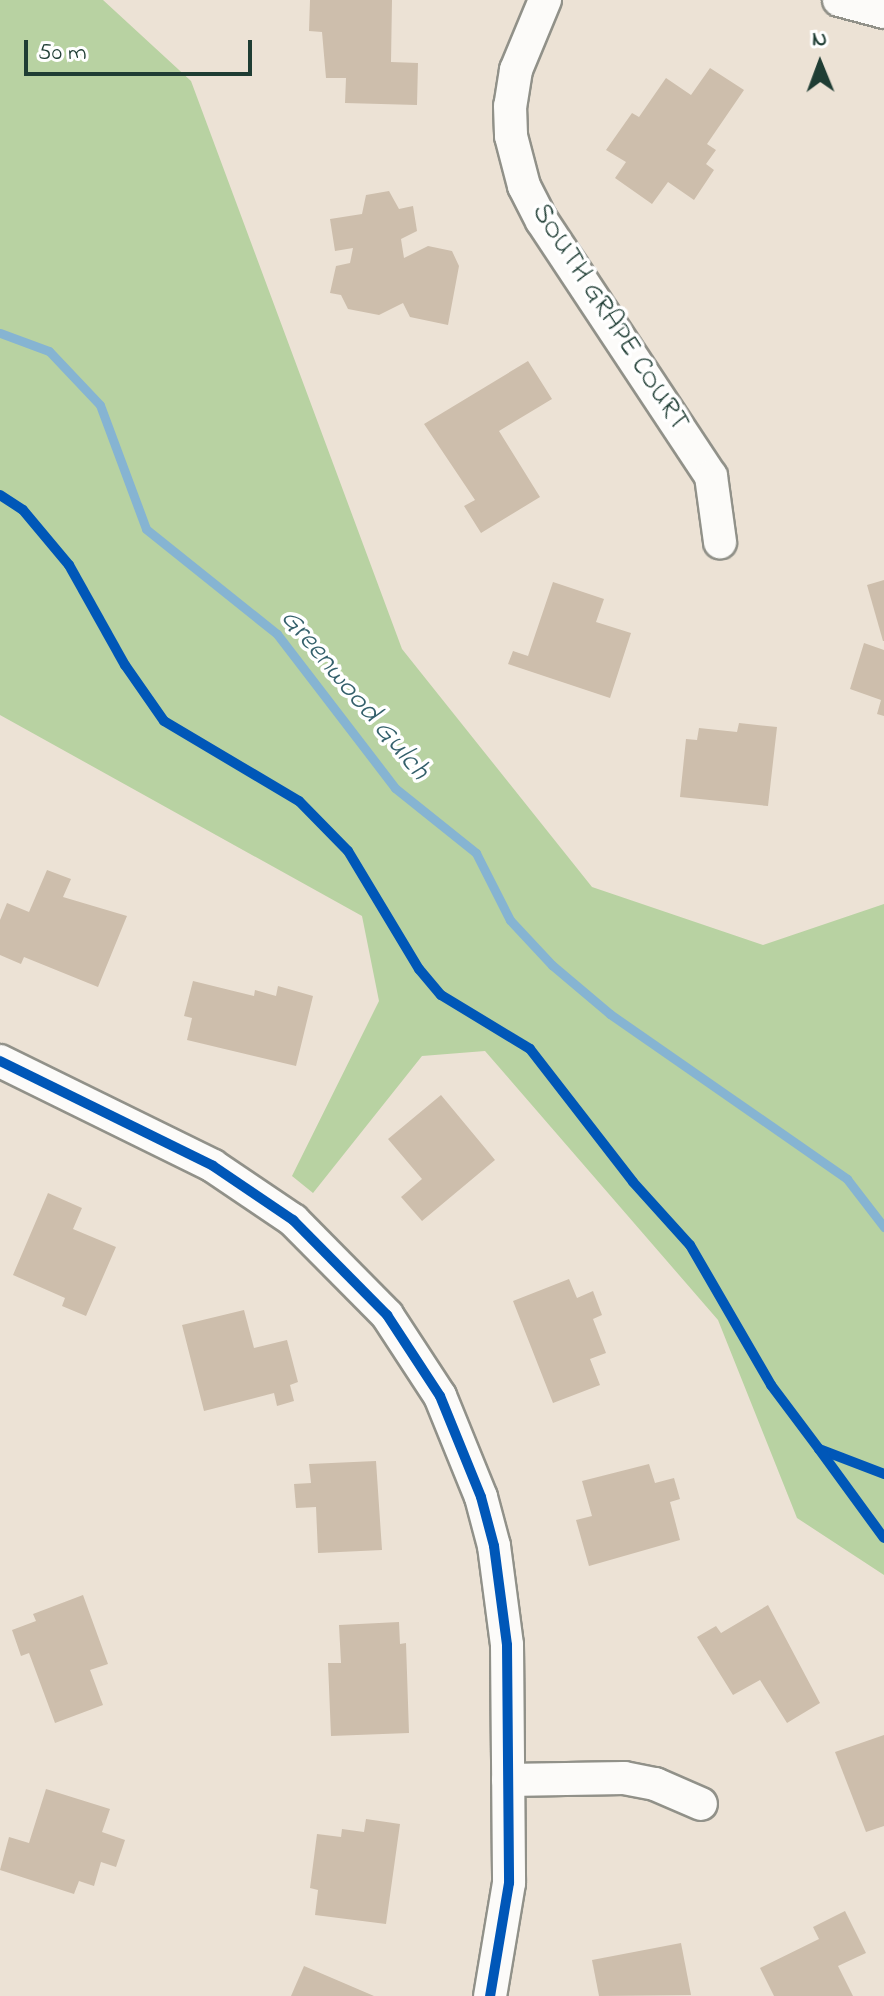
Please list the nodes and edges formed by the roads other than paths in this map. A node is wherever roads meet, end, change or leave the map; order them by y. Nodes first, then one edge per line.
1 (545, 0) edge
2 (839, 0) edge
3 (884, 12) edge
4 (720, 542) dead end
5 (0, 1061) edge
6 (508, 1780) junction
7 (701, 1804) dead end
8 (490, 1996) edge

1 - 4 street, SOUTH GRAPE COURT
2 - 3 street
5 - 6 street
6 - 7 street
6 - 8 street

